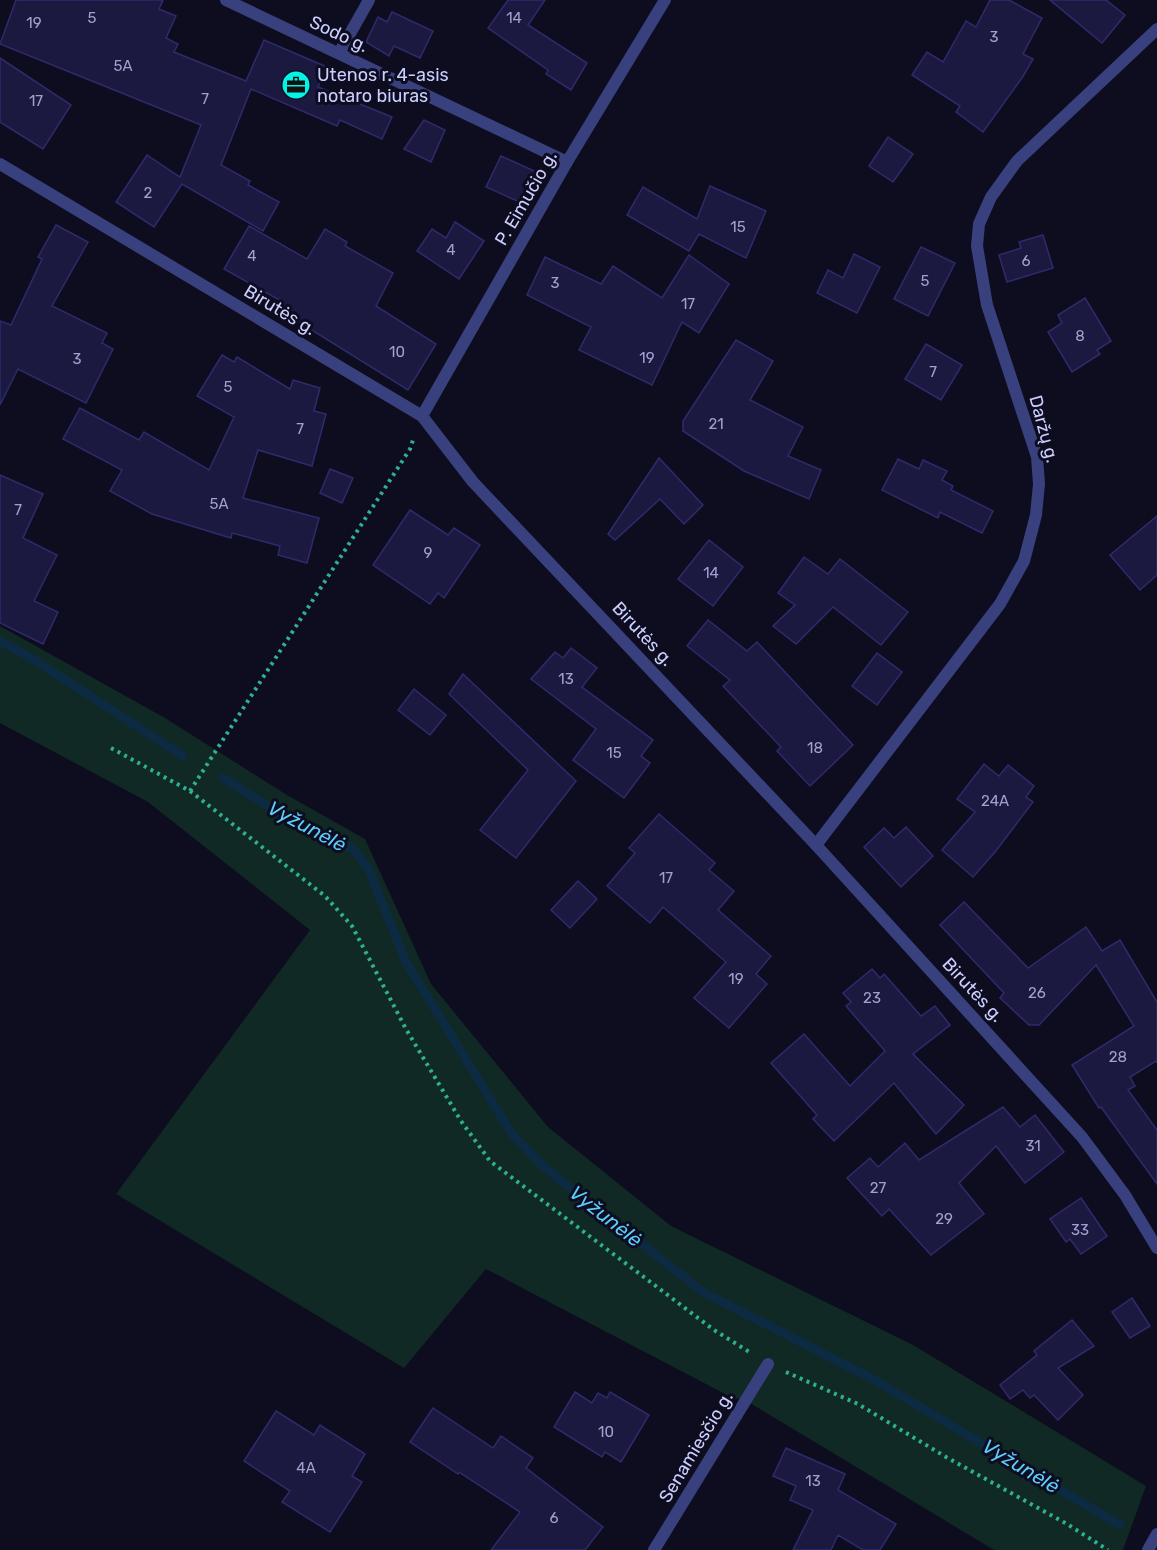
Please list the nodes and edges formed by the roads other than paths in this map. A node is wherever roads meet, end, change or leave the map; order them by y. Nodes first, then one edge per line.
1 (226, 0) edge
2 (369, 0) edge
3 (665, 0) edge
4 (1157, 29) edge
5 (339, 53) junction
6 (567, 162) junction
7 (0, 164) edge
8 (422, 416) junction
9 (816, 845) junction
10 (1157, 1248) edge
11 (768, 1364) road end
12 (1157, 1534) edge
13 (654, 1550) edge
14 (1148, 1550) edge

1 - 5 street, Sodo g.
2 - 5 street
3 - 6 street, P. Eimučio g.
4 - 9 street, Daržų g.
5 - 6 street, Sodo g.
6 - 8 street, P. Eimučio g.
7 - 8 street, Birutės g.
8 - 9 street, Birutės g.
9 - 10 street, Birutės g.
11 - 13 street, Senamiesčio g.
12 - 14 street

